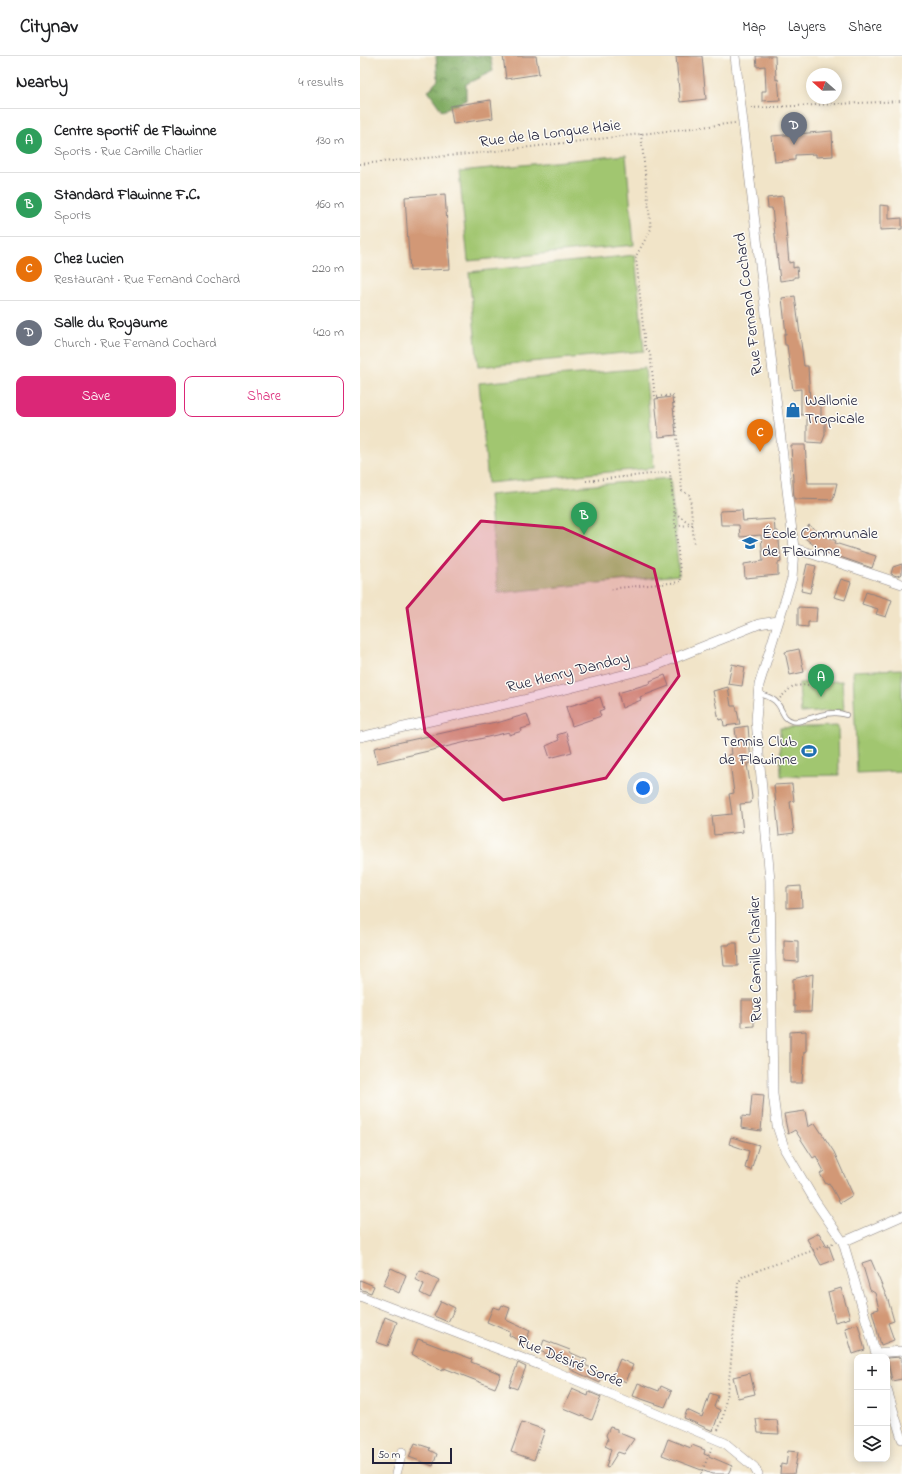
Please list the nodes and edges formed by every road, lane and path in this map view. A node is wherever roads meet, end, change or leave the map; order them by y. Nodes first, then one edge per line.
1 (735, 56) edge
2 (902, 101) edge
3 (742, 108) junction
4 (742, 122) junction
5 (641, 134) junction
6 (360, 164) edge
7 (586, 481) dead end
8 (675, 513) junction
9 (692, 525) junction
10 (676, 526) junction
11 (694, 544) dead end
12 (794, 548) junction
13 (902, 584) edge
14 (611, 591) dead end
15 (778, 621) junction
16 (808, 685) dead end
17 (758, 694) junction
18 (777, 702) junction
19 (846, 715) dead end
20 (360, 737) edge
21 (902, 1216) edge
22 (842, 1241) junction
23 (360, 1296) edge
24 (902, 1351) edge
25 (877, 1354) edge
26 (883, 1354) edge
27 (890, 1400) edge
28 (715, 1439) junction
29 (902, 1440) edge
30 (402, 1452) dead end
31 (396, 1474) edge
32 (701, 1474) edge
33 (758, 1474) edge

1 - 3 street, Rue Fernand Cochard
2 - 3 path
3 - 4 street, Rue Fernand Cochard
4 - 5 path, Rue de la Longue Haie
4 - 12 street, Rue Fernand Cochard
5 - 6 path, Rue de la Longue Haie
5 - 9 path
7 - 8 path
8 - 9 path
8 - 10 path
9 - 10 path
9 - 11 path
10 - 14 path
12 - 13 street
12 - 15 street, Rue Camille Charlier
15 - 17 street, Rue Camille Charlier
15 - 20 street, Rue Henry Dandoy
16 - 18 path
17 - 18 lane
17 - 22 street, Rue Camille Charlier
18 - 19 lane
21 - 22 street
22 - 25 street, Rue Camille Charlier
22 - 28 path
23 - 28 street, Rue Désiré Sorée
24 - 26 street, Rue Camille Charlier
27 - 29 street
28 - 32 path
28 - 33 street, Rue Désiré Sorée
30 - 31 street

